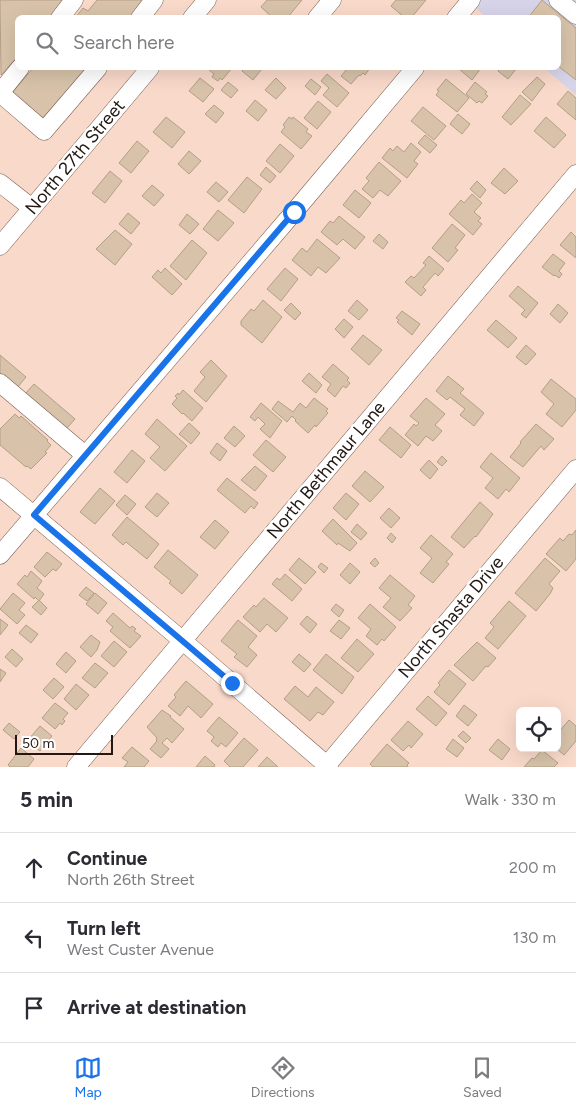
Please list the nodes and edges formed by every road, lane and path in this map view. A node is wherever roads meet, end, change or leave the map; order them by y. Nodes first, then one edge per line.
1 (74, 0) edge
2 (154, 0) edge
3 (207, 0) edge
4 (332, 0) edge
5 (558, 0) edge
6 (469, 1) edge
7 (62, 15) edge
8 (142, 15) edge
9 (194, 15) edge
10 (320, 15) edge
11 (458, 15) edge
12 (576, 15) edge
13 (18, 70) edge
14 (96, 70) edge
15 (148, 70) edge
16 (412, 70) edge
17 (0, 93) edge
18 (576, 174) edge
19 (0, 183) edge
20 (32, 208) junction
21 (0, 246) edge
22 (0, 383) edge
23 (85, 455) junction
24 (576, 469) edge
25 (0, 487) edge
26 (34, 515) junction
27 (0, 555) edge
28 (183, 641) junction
29 (328, 766) edge
30 (76, 767) edge

1 - 7 street
2 - 8 street
3 - 9 street
4 - 10 street
5 - 12 street
6 - 11 street
13 - 17 street
14 - 17 street
15 - 20 street, North 27th Street
16 - 23 street
18 - 28 street, North Bethmaur Lane
19 - 20 street
20 - 21 street, North 27th Street
22 - 23 street
23 - 26 street
24 - 29 street, North Shasta Drive
25 - 26 street
26 - 27 street
26 - 28 street
28 - 29 street
28 - 30 street, North Bethmaur Lane

